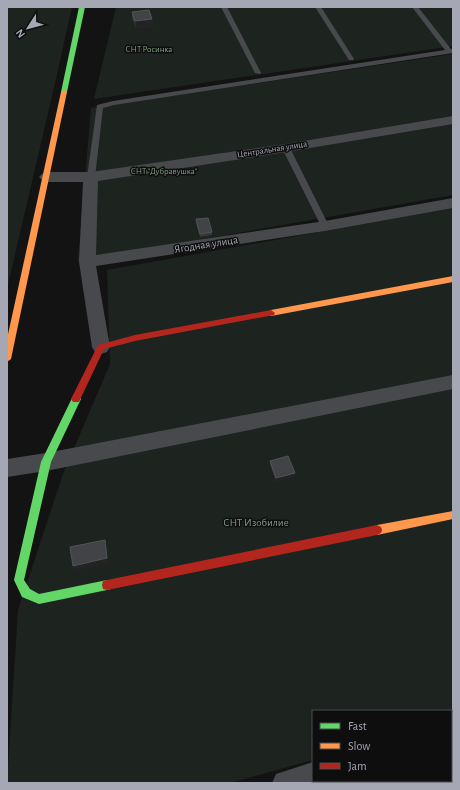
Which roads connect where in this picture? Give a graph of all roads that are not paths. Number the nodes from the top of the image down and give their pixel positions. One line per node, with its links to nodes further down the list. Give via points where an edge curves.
1 (82, 7): 10 (street)
2 (224, 7): 7 (lane)
3 (318, 7): 6 (lane)
4 (415, 7): 5 (lane)
5 (451, 51): 11 (lane, via 100,107)
6 (351, 59)
7 (258, 73)
8 (453, 120): 9 (street, Центральная улица)
9 (286, 148): 11 (street, Центральная улица); 13 (lane)
10 (46, 177): 11 (street); 17 (street)
11 (91, 177): 14 (street)
12 (453, 203): 13 (street, Ягодная улица)
13 (325, 226): 14 (street, Ягодная улица)
14 (88, 262): 16 (street)
15 (453, 279): 16 (street, via 143,336)
16 (101, 347): 19 (street)
17 (7, 359)
18 (453, 382): 19 (street)
19 (46, 462): 20 (street); 21 (street, via 20,580 26,593 39,599)
20 (7, 468)
21 (453, 515)
22 (312, 775): 23 (street)
23 (285, 783)

